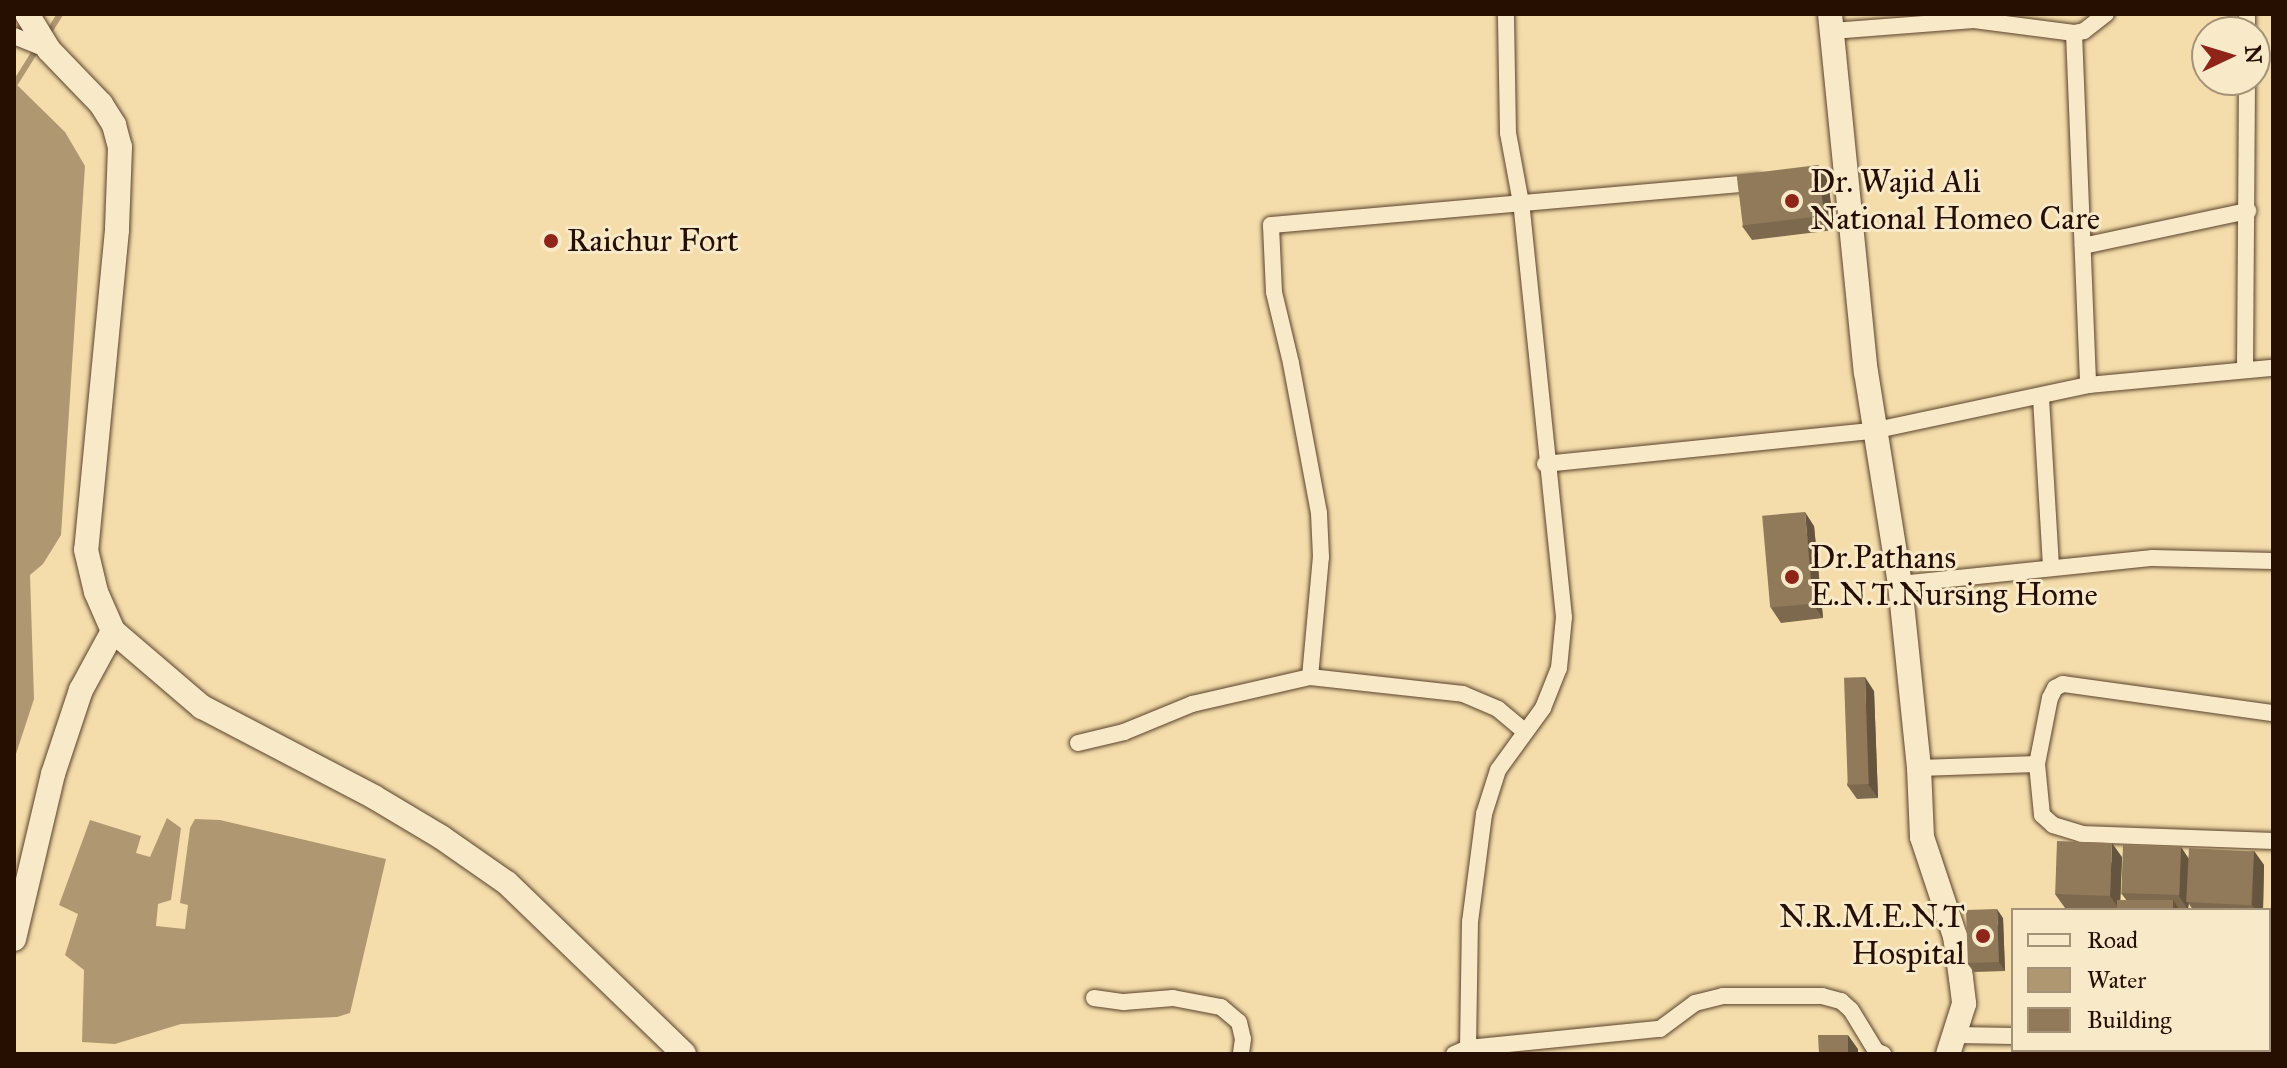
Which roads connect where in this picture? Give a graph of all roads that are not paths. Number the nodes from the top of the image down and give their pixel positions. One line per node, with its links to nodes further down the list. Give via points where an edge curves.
1 (27, 14): 7 (main road)
2 (1506, 14): 10 (street, via 1508,133)
3 (2106, 14): 5 (street)
4 (1831, 23): 5 (street, via 1974,20); 17 (main road, via 1838,175)
5 (2074, 33): 12 (street)
6 (14, 36): 7 (street)
7 (54, 55): 22 (main road, via 101,104 120,147 86,550)
8 (2247, 96): 11 (street)
9 (1768, 181): 10 (street)
10 (1521, 203): 18 (street); 23 (street, via 1271,225 1274,292 1319,513 1321,557)
11 (2248, 211): 12 (street); 14 (street)
12 (2083, 246): 15 (street)
13 (2273, 368): 14 (street)
14 (2245, 369): 15 (street)
15 (2088, 385): 16 (street)
16 (2041, 398): 17 (street); 20 (street)
17 (1877, 430): 18 (street); 21 (main road)
18 (1545, 464): 25 (street, via 1564,617 1559,668 1543,708)
19 (2273, 561): 20 (street, via 2153,558)
20 (2051, 568): 21 (street)
21 (1900, 584): 28 (main road)
22 (113, 631): 30 (main road, via 81,690 53,774); 35 (main road, via 202,707 374,797 507,883)
23 (1310, 677): 25 (street, via 1463,694 1498,709); 26 (street, via 1192,704 1124,732)
24 (2273, 713): 27 (street, via 2063,684 2050,698)
25 (1525, 732): 34 (street, via 1498,770 1484,814 1470,922)
26 (1078, 743)
27 (2037, 764): 28 (street); 29 (street, via 2042,815 2053,825 2082,834)
28 (1919, 768): 33 (main road, via 1922,837 1955,936 1961,978 1964,1004)
29 (2273, 841)
30 (14, 939)
31 (1094, 998): 36 (street, via 1173,998 1221,1007 1239,1022)
32 (2011, 1036): 33 (street)
33 (1952, 1045)
34 (1473, 1050): 37 (street, via 1660,1029 1695,1003 1723,996 1822,996 1851,1010 1867,1039)
35 (684, 1054)
36 (1241, 1054)
37 (1883, 1054)

